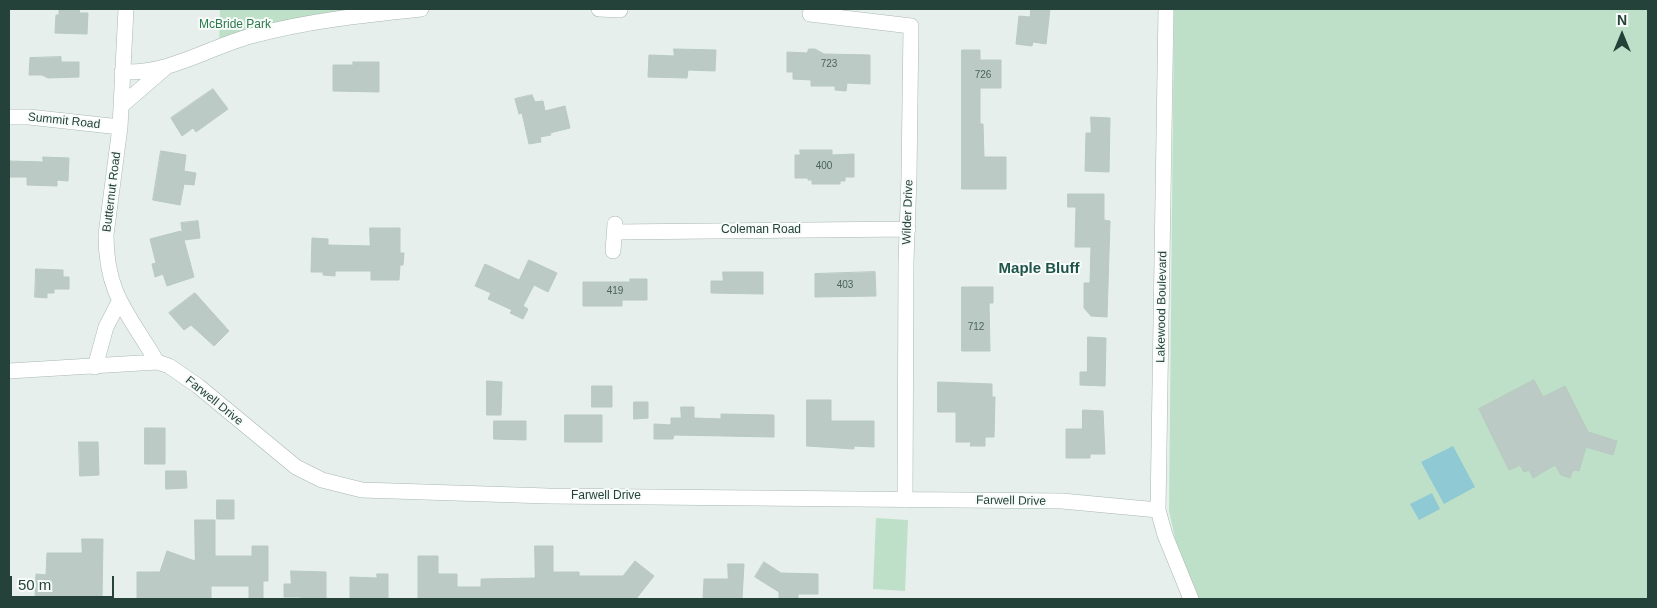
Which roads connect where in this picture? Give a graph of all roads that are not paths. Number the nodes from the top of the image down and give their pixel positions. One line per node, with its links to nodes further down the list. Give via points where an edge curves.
1 (126, 9): 9 (street, Butternut Road)
2 (421, 9): 6 (street)
3 (599, 9): 5 (street)
4 (1166, 9): 20 (street, Lakewood Boulevard)
5 (620, 10)
6 (355, 12): 8 (street, via 247,37)
7 (810, 14): 13 (street, Wilder Drive, via 910,26)
8 (166, 67): 9 (street); 10 (street)
9 (122, 72): 10 (street, Butternut Road)
10 (121, 106): 12 (street, Butternut Road)
11 (9, 118): 12 (street, Summit Road, via 29,117)
12 (120, 127): 15 (street, Butternut Road, via 106,235 108,270)
13 (908, 229): 14 (street, Coleman Road, via 615,228); 19 (street, Wilder Drive)
14 (613, 251)
15 (119, 302): 16 (street, Butternut Road); 17 (street, via 106,327)
16 (157, 362): 17 (street, Farwell Drive); 19 (street, Farwell Drive, via 169,366 198,386 296,467 322,480 362,490 476,495)
17 (95, 367): 18 (street, Farwell Drive)
18 (9, 371)
19 (905, 500): 20 (street, Farwell Drive, via 1062,501)
20 (1158, 510): 21 (street, Lakewood Boulevard, via 1164,536)
21 (1191, 599)

